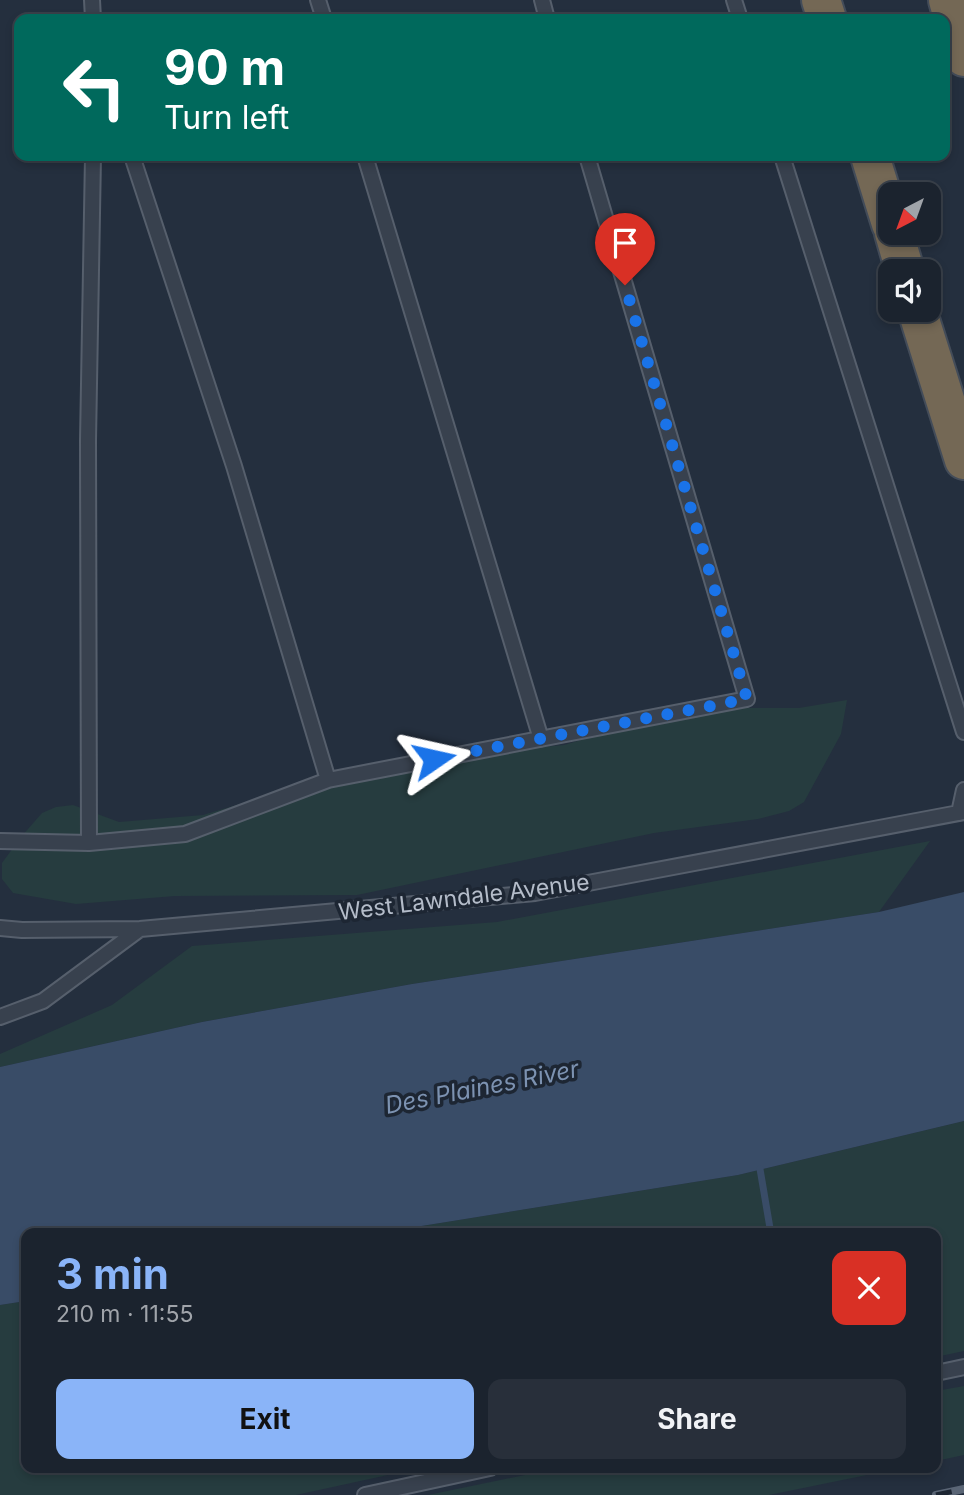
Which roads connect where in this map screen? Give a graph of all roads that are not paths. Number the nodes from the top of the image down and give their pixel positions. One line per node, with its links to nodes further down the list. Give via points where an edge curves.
1 (948, 0): 2 (highway)
2 (964, 57)
3 (93, 161): 18 (lane)
4 (134, 161): 14 (lane, via 234,466)
5 (367, 161): 13 (lane)
6 (588, 161): 13 (lane, via 747,699)
7 (784, 161): 12 (lane)
8 (872, 161): 9 (highway)
9 (878, 182)
10 (921, 322): 11 (highway)
11 (964, 460)
12 (964, 732)
13 (541, 739): 14 (lane)
14 (328, 780): 18 (lane, via 185,834)
15 (964, 790): 16 (lane)
16 (961, 813): 20 (lane, West Lawndale Avenue, via 535,893)
17 (0, 841): 18 (lane)
18 (89, 843)
19 (0, 928): 20 (lane, West Lawndale Avenue)
20 (140, 929): 21 (lane, via 43,1001)
21 (0, 1017)
22 (964, 1367): 23 (lane)
23 (941, 1372)
24 (467, 1473): 25 (lane)
25 (365, 1495)

